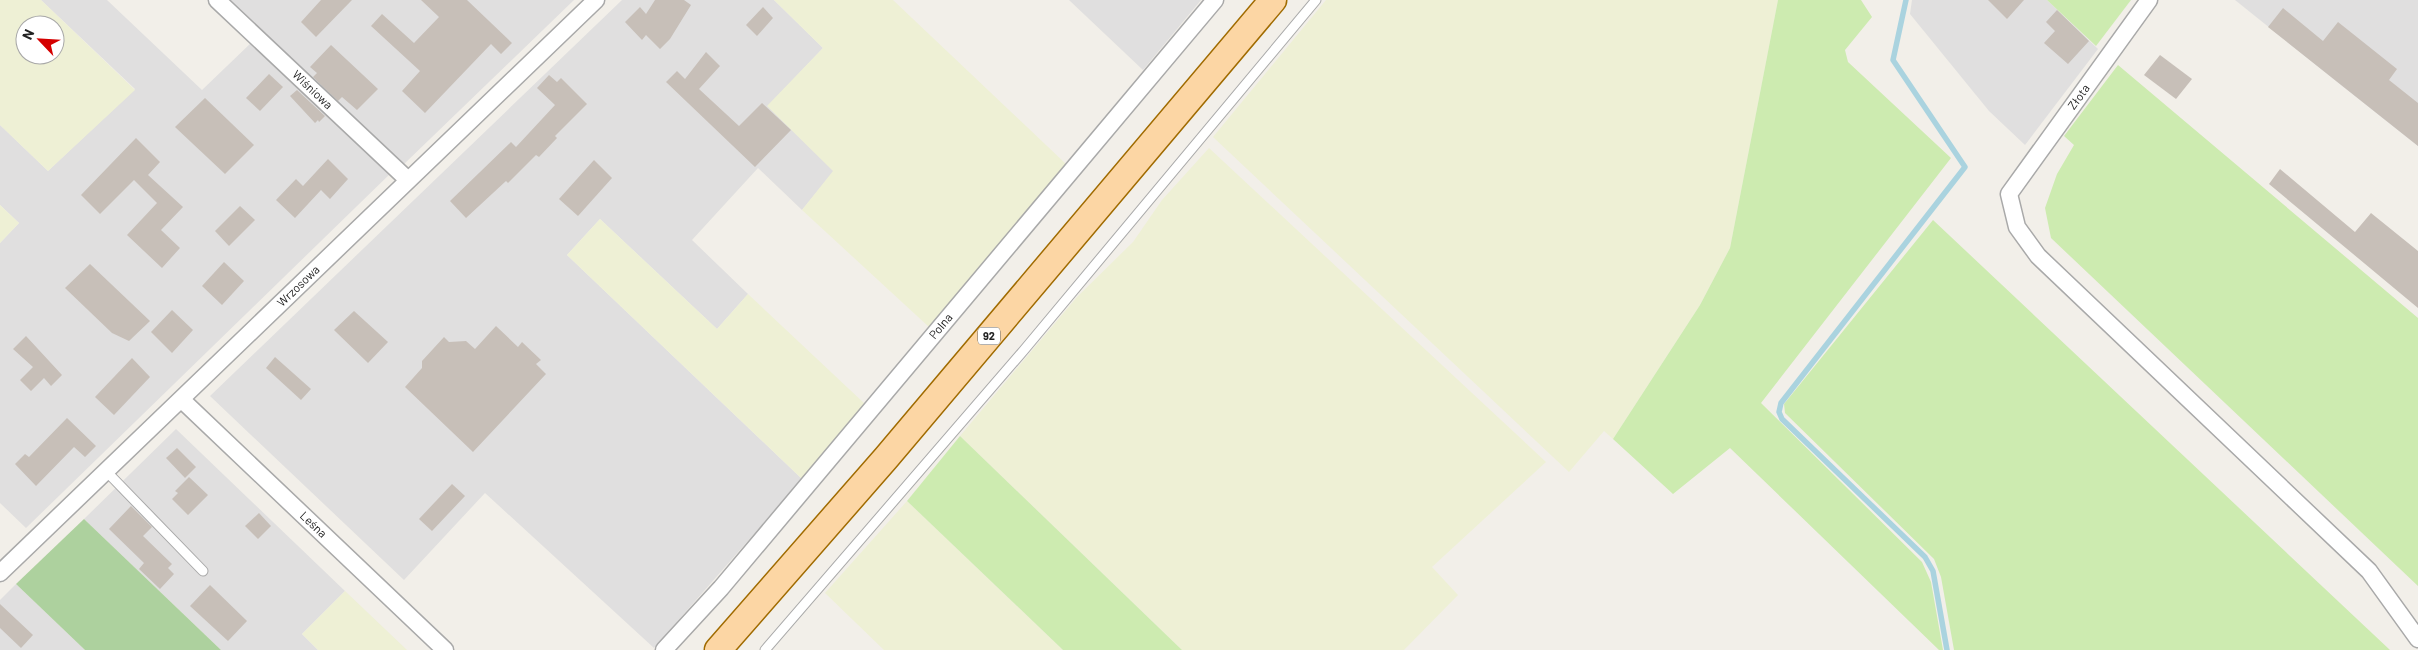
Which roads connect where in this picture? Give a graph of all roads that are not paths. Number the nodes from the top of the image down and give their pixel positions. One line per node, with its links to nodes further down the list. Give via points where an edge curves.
1 (217, 0): 7 (street, Wiśniowa)
2 (596, 0): 7 (street, Wrzosowa)
3 (1215, 0): 14 (street, Polna, via 720,588)
4 (1273, 0): 15 (main road, 92, via 886,458)
5 (1316, 0): 16 (lane, via 1024,350)
6 (2149, 0): 12 (street, Złota, via 2009,194 2017,226 2038,256 2369,571)
7 (408, 180): 8 (street, Wrzosowa)
8 (182, 400): 9 (street, Wrzosowa); 13 (street, Leśna)
9 (106, 471): 10 (lane); 11 (street, Wrzosowa)
10 (203, 571)
11 (0, 573)
12 (2418, 639)
13 (445, 650)
14 (664, 650)
15 (718, 650)
16 (765, 650)

